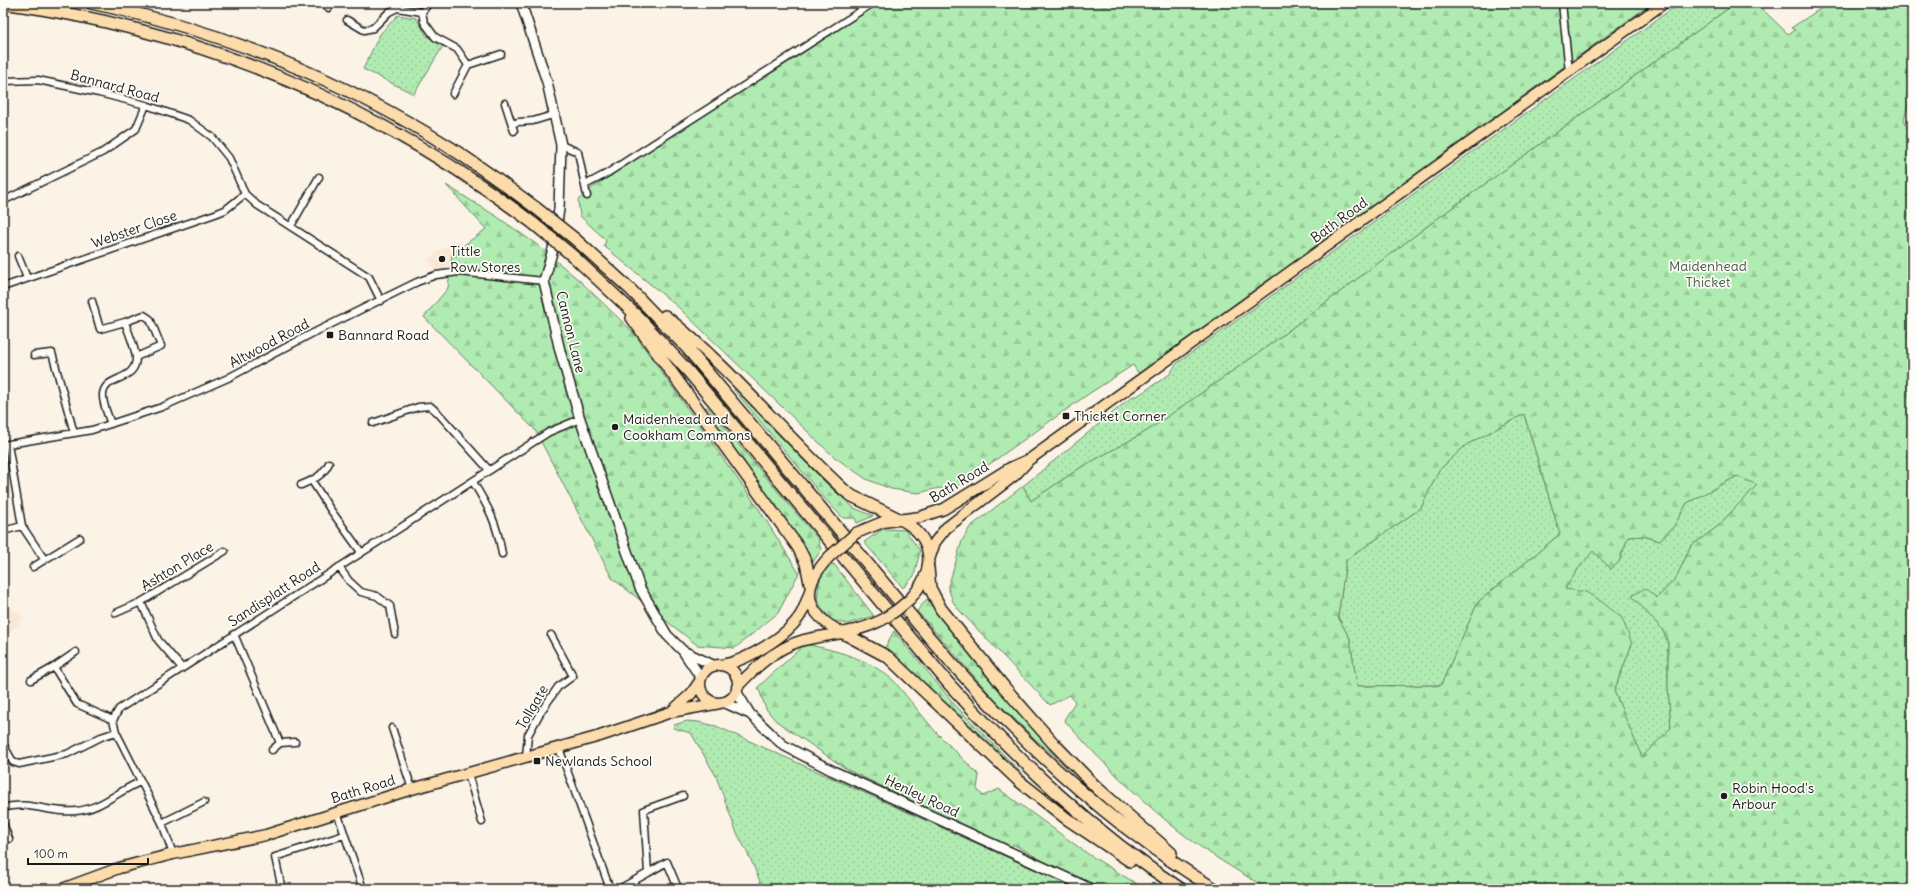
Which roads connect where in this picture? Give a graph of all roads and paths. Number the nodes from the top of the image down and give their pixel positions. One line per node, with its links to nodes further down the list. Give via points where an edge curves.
1 (3, 3): 35 (highway, bridge, via 64,12 198,46 336,101 411,140 491,192 573,256)
2 (91, 3): 34 (highway, bridge, via 151,17 210,35 336,85 400,118 451,148 536,208 575,238)
3 (322, 3): 10 (street)
4 (429, 3): 11 (street)
5 (521, 3): 20 (street, Cannon Lane)
6 (873, 3): 25 (street)
7 (1562, 3): 15 (street)
8 (1664, 3): 15 (main road, Bath Road)
9 (396, 5): 11 (street); 12 (street, via 373,28 364,30)
10 (329, 8)
11 (422, 12): 14 (street, via 424,22 435,37 457,48)
12 (347, 20)
13 (501, 54): 14 (street)
14 (468, 65): 17 (street)
15 (1568, 72): 48 (main road, Bath Road)
16 (3, 81): 19 (street, Bannard Road, via 38,80)
17 (453, 94)
18 (505, 103): 21 (street)
19 (146, 105): 26 (street, Bannard Road, via 189,120 212,137 229,158); 28 (street, via 136,129 103,152)
20 (556, 114): 21 (street, via 533,122); 23 (street, Cannon Lane)
21 (512, 124): 22 (street)
22 (514, 130)
23 (561, 145): 25 (street, via 578,152); 32 (street, Cannon Lane, via 559,208)
24 (319, 177): 29 (street)
25 (585, 185): 27 (street)
26 (245, 194): 29 (street); 31 (street, Webster Close, via 216,214)
27 (587, 196)
28 (3, 201)
29 (291, 226): 36 (street, via 369,277)
30 (18, 256): 31 (street)
31 (27, 278): 33 (street, Webster Close)
32 (544, 281): 36 (street, Altwood Road, via 459,272 436,275); 43 (street, Cannon Lane, via 560,351)
33 (3, 287)
34 (630, 289): 54 (highway, via 702,347 844,490); 108 (highway, via 713,378 894,596 988,704 1090,800 1156,850)
35 (617, 296): 65 (highway, via 802,553); 107 (highway, via 693,377 985,724 1066,802 1120,846)
36 (381, 300): 45 (street, Altwood Road, via 209,387)
37 (92, 301): 38 (street, via 100,329)
38 (125, 322): 42 (street); 42 (street, via 144,315 150,319 161,346)
39 (50, 345): 40 (street)
40 (52, 353): 41 (street); 46 (street)
41 (34, 355)
42 (136, 357): 45 (street, via 134,368 127,375 104,389 103,396)
43 (580, 419): 50 (street, Sandisplatt Road, via 549,432); 72 (street, Cannon Lane, via 640,588 667,635)
44 (373, 423): 50 (street, via 418,407 430,406)
45 (111, 424): 46 (street, Altwood Road)
46 (74, 433): 47 (street, Altwood Road)
47 (5, 444): 55 (street)
48 (1030, 459): 54 (main road, Bath Road, via 1010,468 944,510 926,516); 62 (main road, Bath Road, via 1015,475 946,528 936,542)
49 (329, 463): 51 (street, via 325,472)
50 (489, 470): 52 (street, Sandisplatt Road)
51 (312, 481): 53 (street); 59 (street)
52 (473, 482): 59 (street, Sandisplatt Road); 60 (street, via 490,509 498,530)
53 (301, 485)
54 (899, 519): 62 (main road, via 920,534 927,547); 65 (main road, bridge, via 876,524 856,533 830,556)
55 (22, 526): 56 (street); 61 (street)
56 (3, 532)
57 (80, 538): 61 (street)
58 (225, 551): 66 (street, Ashton Place)
59 (361, 552): 64 (street, Sandisplatt Road)
60 (502, 554)
61 (44, 559): 63 (street)
62 (928, 564): 68 (main road, bridge, via 920,586 897,610 862,630); 108 (highway, via 930,588 939,605 1034,722 1096,787)
63 (33, 567)
64 (339, 567): 69 (street, Sandisplatt Road); 70 (street, via 348,581 361,592 377,596 390,606)
65 (810, 587): 68 (main road, via 812,603 818,615); 74 (main road, via 801,614 789,628 744,660)
66 (141, 602): 67 (street, Ashton Place); 76 (street, Ashton Place, via 158,640)
67 (116, 613)
68 (843, 633): 79 (main road, via 806,640 788,647 756,667); 107 (highway, via 888,657 979,745 1067,820 1123,858)
69 (234, 634): 76 (street, Sandisplatt Road); 87 (street)
70 (395, 634)
71 (551, 635): 91 (street, Tollgate, via 573,676 558,687 540,713 528,735)
72 (683, 651): 74 (street, Cannon Lane); 77 (street, Cannon Lane)
73 (76, 652): 75 (street)
74 (718, 666): 77 (main road, via 706,670); 79 (main road, via 729,669 735,675)
75 (54, 668): 78 (street); 83 (street, via 78,704)
76 (182, 668): 83 (street, Sandisplatt Road, via 119,709)
77 (700, 679): 80 (main road, via 702,692 706,698 712,702); 81 (main road, Bath Road, via 690,694)
78 (31, 680)
79 (737, 689): 80 (main road, via 730,699); 82 (street, Henley Road)
80 (721, 702): 81 (main road, Bath Road); 82 (street, Henley Road)
81 (671, 712): 89 (main road, Bath Road)
82 (750, 714): 115 (street, Henley Road, via 783,745 818,763)
83 (113, 720): 85 (street)
84 (392, 728): 94 (street)
85 (116, 732): 88 (street, via 67,754 19,764 13,762); 93 (street)
86 (295, 742): 87 (street)
87 (280, 743): 90 (street)
88 (3, 744)
89 (559, 748): 91 (main road, Bath Road); 113 (street)
90 (272, 750)
91 (526, 757): 92 (main road, Bath Road)
92 (468, 774): 94 (main road, Bath Road); 99 (street)
93 (140, 782): 97 (street, via 89,810 74,812 25,806); 101 (street)
94 (412, 789): 98 (main road, Bath Road)
95 (683, 796): 105 (street, via 644,810)
96 (204, 802): 101 (street)
97 (3, 808)
98 (337, 812): 102 (street); 104 (main road, Bath Road, via 266,835)
99 (482, 822)
100 (3, 823): 103 (street)
101 (162, 823): 104 (street)
102 (344, 835): 111 (street, via 275,857); 112 (street)
103 (9, 840)
104 (173, 854): 106 (main road, Bath Road, via 119,868)
105 (648, 873): 109 (street, via 667,862); 114 (street)
106 (86, 885): 110 (main road, Bath Road)
107 (1176, 886)
108 (1211, 887)
109 (678, 888)
110 (62, 889)
111 (282, 889)
112 (363, 889)
113 (610, 889)
114 (618, 889)
115 (1091, 889)

